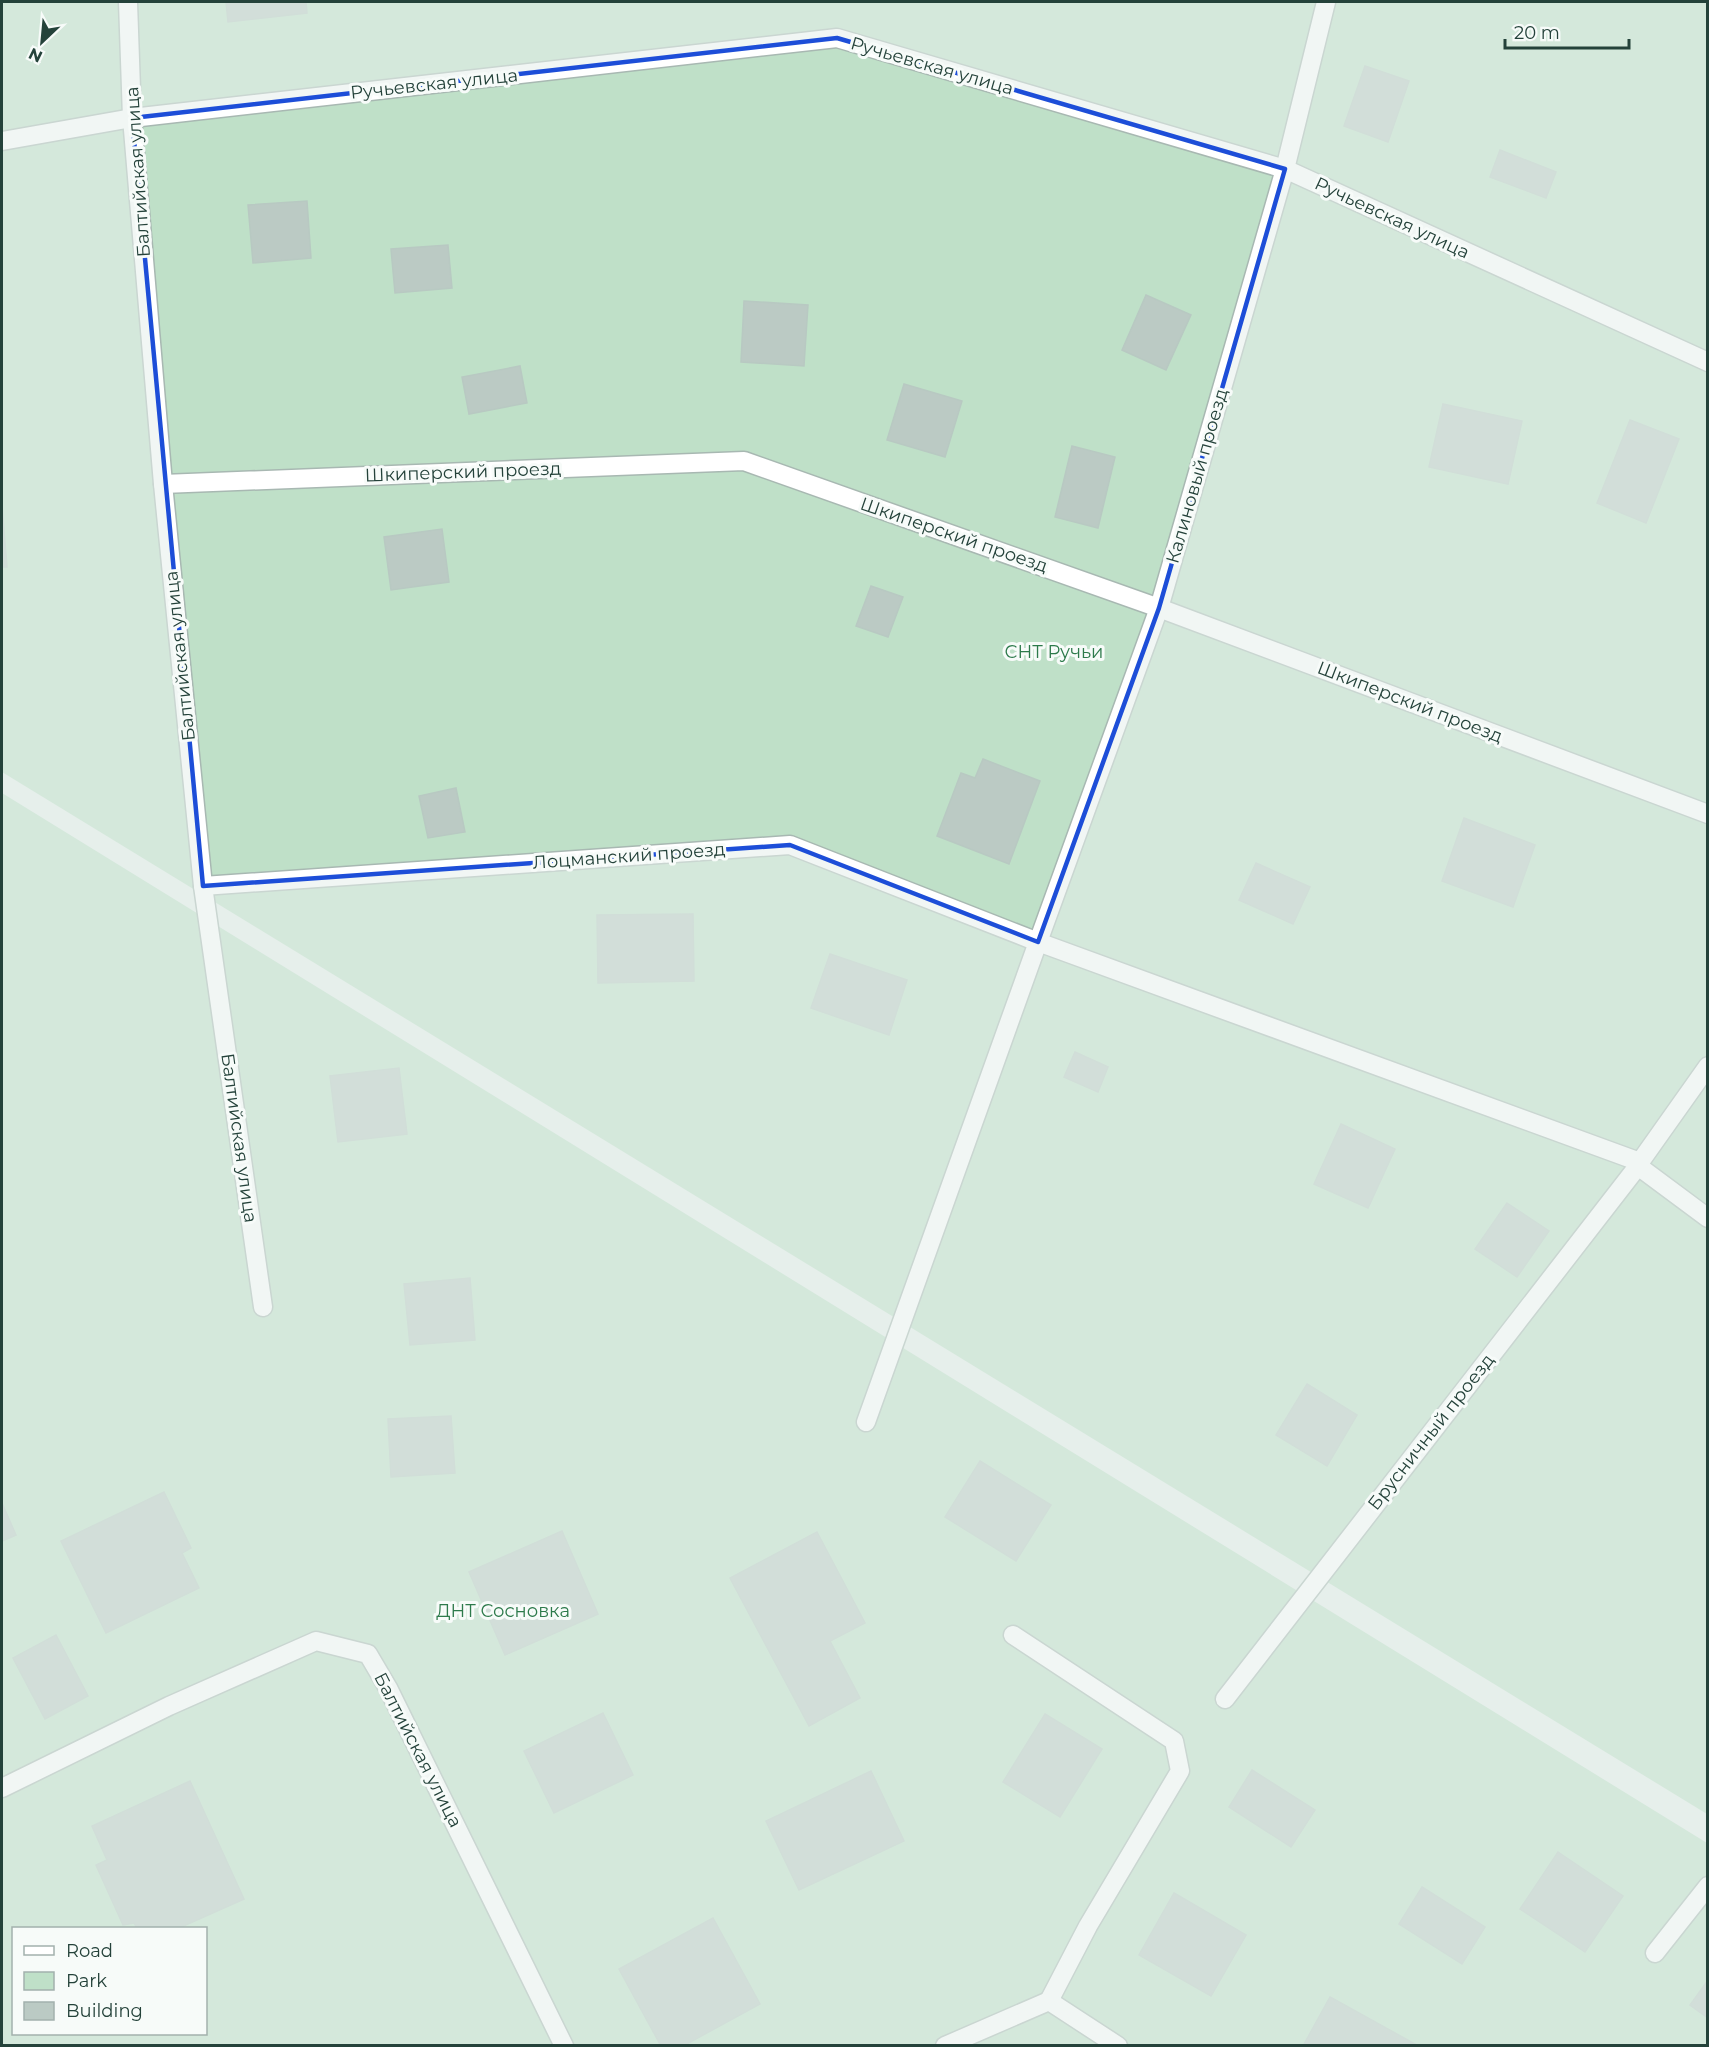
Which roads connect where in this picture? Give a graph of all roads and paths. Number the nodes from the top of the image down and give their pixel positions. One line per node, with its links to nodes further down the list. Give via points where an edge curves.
1 (128, 2): 3 (street, Балтийская улица)
2 (1326, 2): 5 (street, Калиновый проезд)
3 (132, 118): 4 (street, Ручьевская улица); 5 (street, Ручьевская улица, via 837,38); 7 (street, Балтийская улица)
4 (2, 141)
5 (1285, 169): 6 (street, Ручьевская улица); 8 (street, Калиновый проезд)
6 (1707, 362)
7 (163, 484): 8 (street, Шкиперский проезд, via 744,461); 10 (street, Балтийская улица)
8 (1159, 608): 9 (street, Шкиперский проезд); 11 (street, Калиновый проезд)
9 (1707, 814)
10 (203, 886): 11 (street, Лоцманский проезд, via 790,845); 15 (street, Балтийская улица)
11 (1038, 942): 13 (street, Лоцманский проезд); 16 (street, Калиновый проезд)
12 (1707, 1065): 13 (street, Брусничный проезд)
13 (1639, 1164): 14 (street, Лоцманский проезд); 18 (street, Брусничный проезд)
14 (1707, 1218)
15 (263, 1307)
16 (866, 1422)
17 (1013, 1635): 22 (street, via 1174,1742 1179,1771)
18 (1225, 1699)
19 (2, 1788): 23 (street, Балтийская улица, via 169,1706 316,1641 368,1654)
20 (1707, 1886): 21 (street)
21 (1655, 1953)
22 (1049, 2001): 24 (street); 25 (street)
23 (564, 2046)
24 (945, 2046)
25 (1118, 2046)

